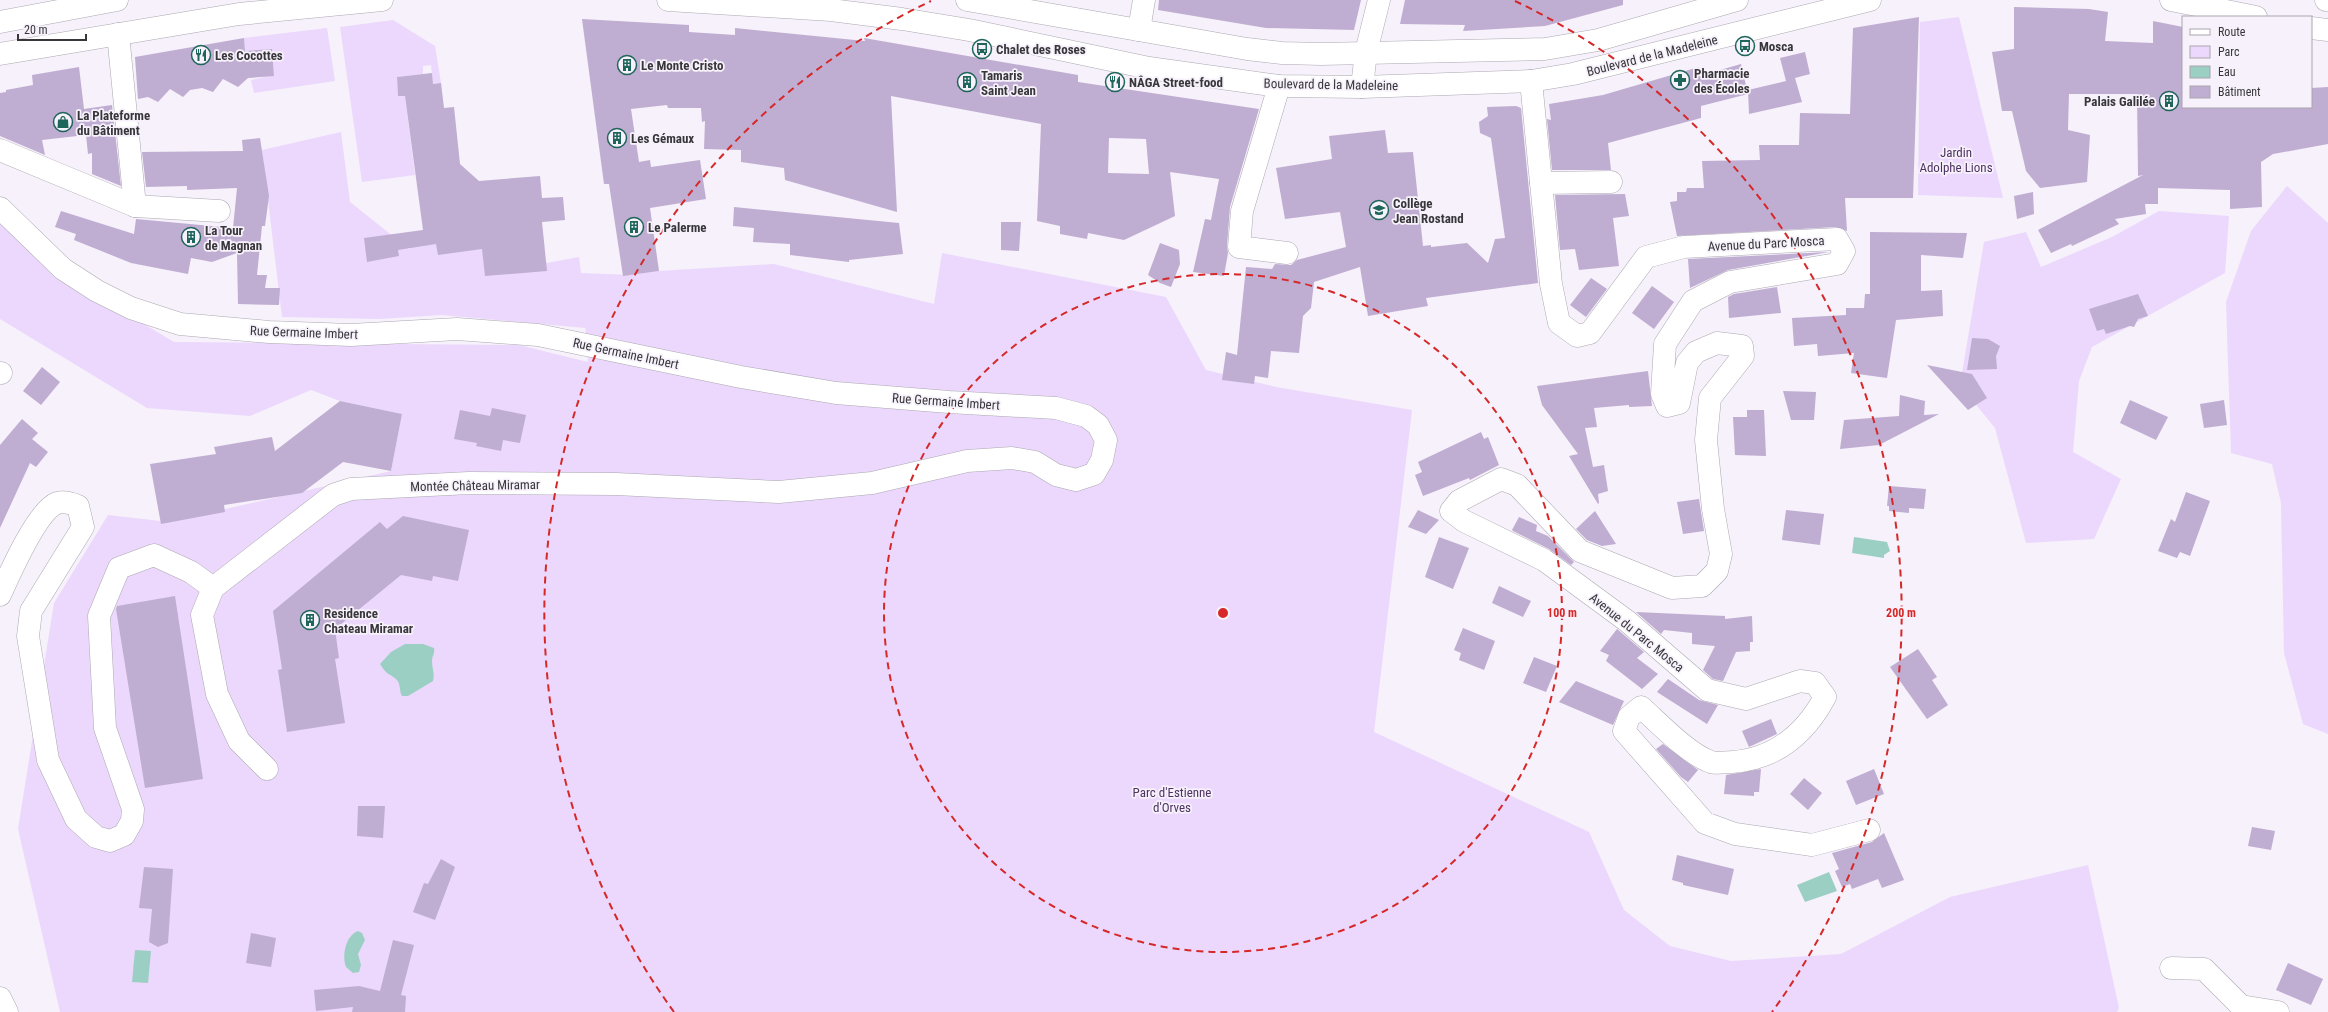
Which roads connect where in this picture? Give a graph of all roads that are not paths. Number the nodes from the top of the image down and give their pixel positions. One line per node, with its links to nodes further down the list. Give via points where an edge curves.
1 (117, 0): 11 (street)
2 (382, 0): 15 (street, via 239,14)
3 (668, 0): 19 (street, Boulevard de la Madeleine, via 831,10 902,19 969,30 1149,68)
4 (967, 0): 13 (street)
5 (1144, 0): 13 (street)
6 (1379, 0): 16 (street)
7 (1737, 0): 16 (street, via 1598,40 1572,45 1520,50)
8 (1870, 0): 18 (street, Boulevard de la Madeleine, via 1599,68)
9 (2171, 0): 10 (street)
10 (2251, 16)
11 (0, 22)
12 (2312, 28): 14 (street)
13 (1139, 30): 16 (street, via 1282,53)
14 (2328, 30)
15 (118, 34): 17 (street); 24 (street)
16 (1366, 52): 20 (street)
17 (0, 54)
18 (1531, 81): 20 (street, Boulevard de la Madeleine); 23 (street, Avenue du Parc Mosca)
19 (1279, 86): 20 (street, Boulevard de la Madeleine); 27 (street, via 1242,211 1239,248)
20 (1362, 87)
21 (0, 150): 24 (street)
22 (1611, 182): 23 (street)
23 (1541, 183): 32 (street, Avenue du Parc Mosca, via 1551,284 1559,323 1577,336 1590,333 1646,258 1684,247 1838,239 1844,250 1837,264 1730,282 1693,301 1665,344 1662,394 1667,406 1679,403 1686,363 1696,352 1717,343 1742,346 1743,356 1710,398 1706,440 1721,554 1717,571 1702,586 1672,588 1580,551 1518,485 1501,479 1459,501 1451,511 1464,521 1544,560 1627,621 1707,690 1746,699 1800,682 1815,683 1825,697 1815,716 1791,742 1747,761 1712,763 1681,743 1642,707 1628,717 1624,731 1705,823 1734,834 1812,845)
24 (135, 206): 26 (street)
25 (0, 208): 28 (street, Rue Germaine Imbert, via 63,269 97,291 131,308 180,324 269,332 352,335 456,329 538,335 741,377 836,393 1056,408 1086,416 1098,425 1106,440 1102,460 1094,474 1076,480 1056,475 1035,462 1012,458)
26 (219, 211)
27 (1287, 253)
28 (967, 461): 29 (street, Montée Château Miramar, via 872,483 779,492 616,484 469,483 351,489 333,495)
29 (213, 588): 30 (street, via 191,572 154,555 119,568 99,616 105,728 133,809 132,821 124,835 110,841 96,837 76,819 48,760 28,636 31,611 83,527 78,506 68,502 57,504 47,511 18,555); 31 (street, via 202,615 218,694 239,741)
30 (0, 595)
31 (267, 768)
32 (1869, 830)
33 (2171, 968): 36 (street, via 2204,969 2242,1006)
34 (0, 998): 35 (street)
35 (7, 1012)
36 (2278, 1012)

